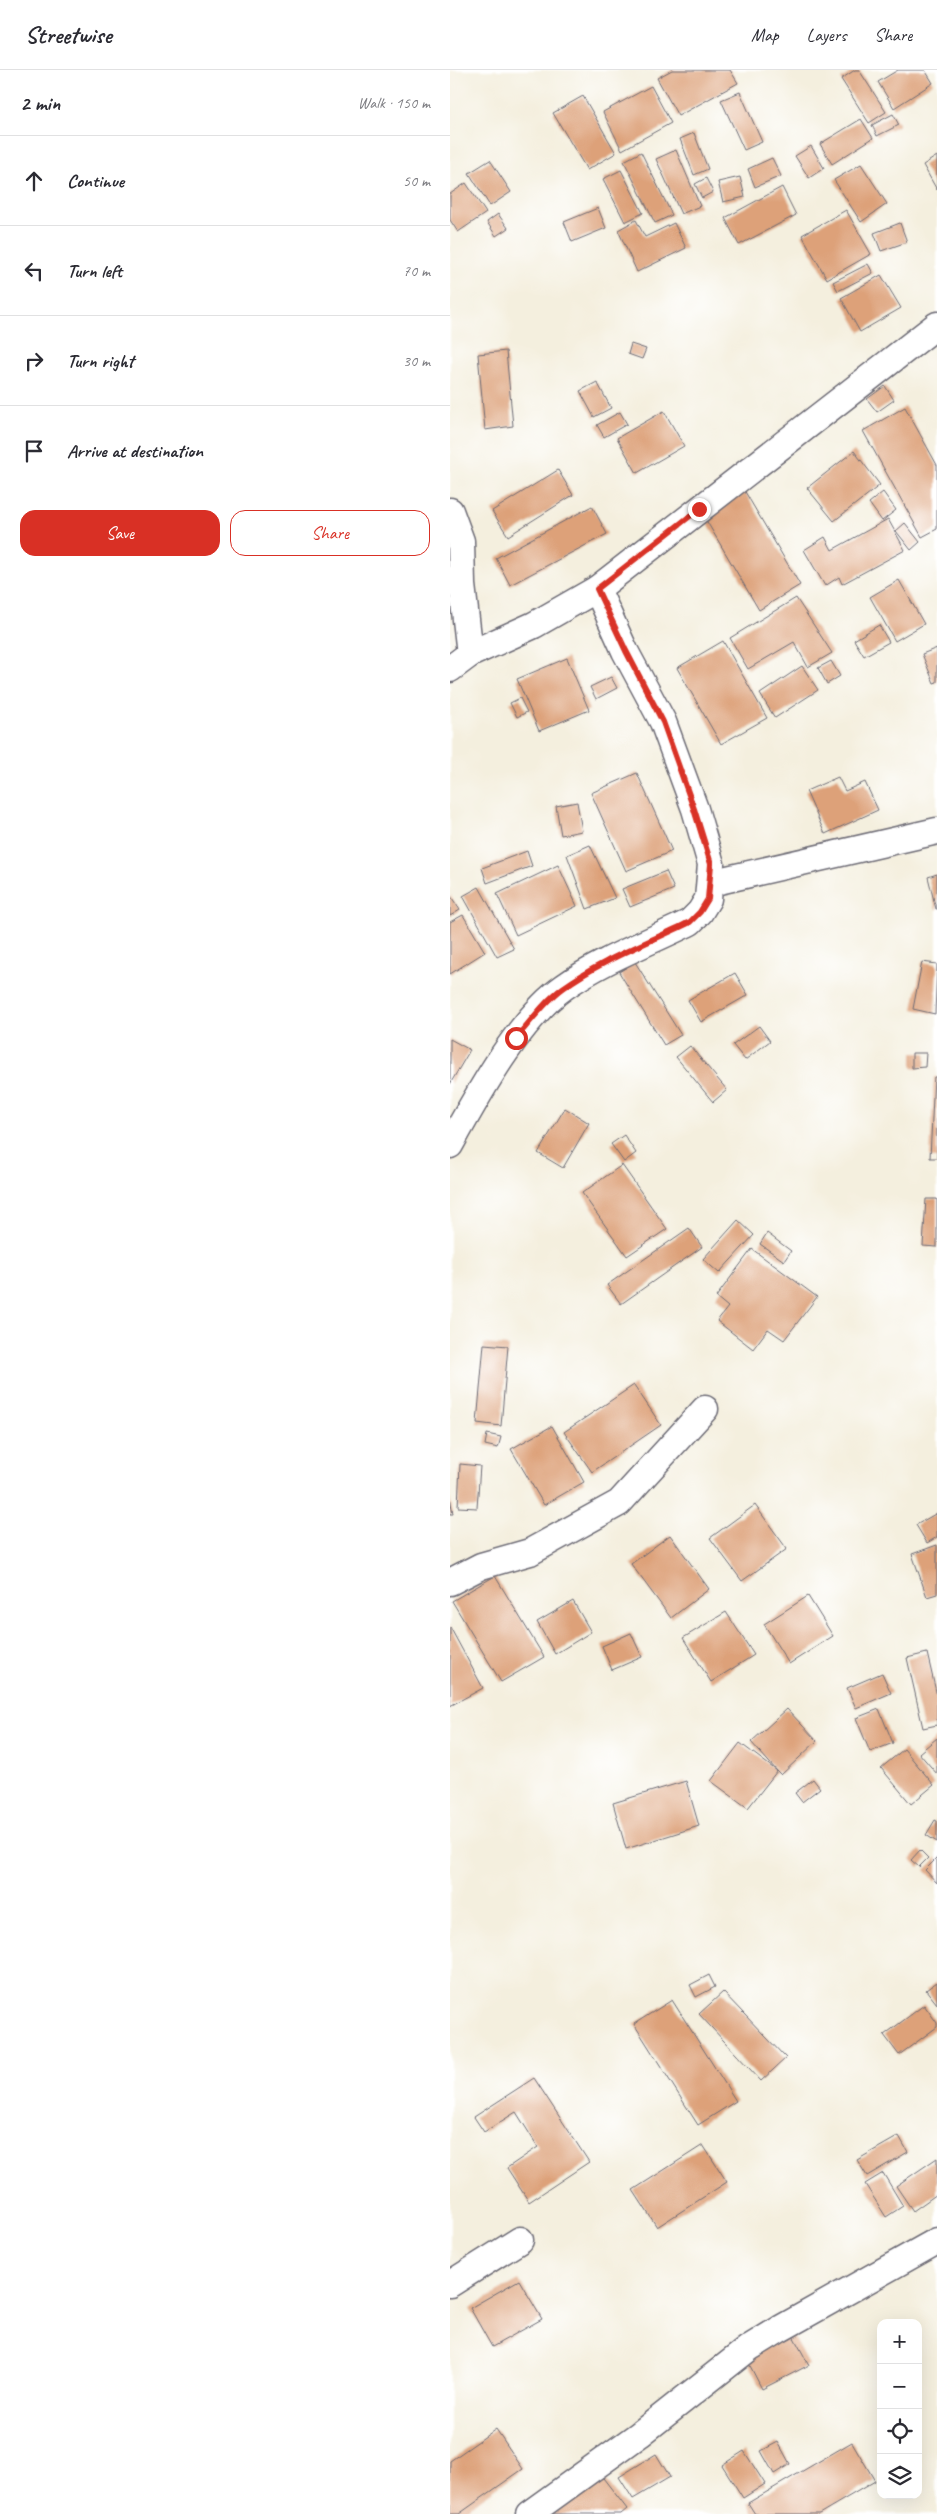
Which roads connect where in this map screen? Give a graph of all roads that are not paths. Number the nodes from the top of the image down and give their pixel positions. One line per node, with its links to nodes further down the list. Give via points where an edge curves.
1 (937, 325): 3 (street)
2 (450, 511): 4 (street, via 461,541)
3 (597, 589): 4 (street); 6 (street, via 663,722 711,864)
4 (460, 662)
5 (937, 831): 6 (street)
6 (710, 883): 7 (street, via 708,899 690,922 596,967 562,988 538,1011 516,1038)
7 (450, 1145)
8 (705, 1409): 9 (street, via 619,1503 530,1552 481,1566)
9 (450, 1582)
10 (520, 2240): 12 (street)
11 (937, 2241): 13 (street, via 749,2348 640,2434)
12 (450, 2284)
13 (529, 2514)

